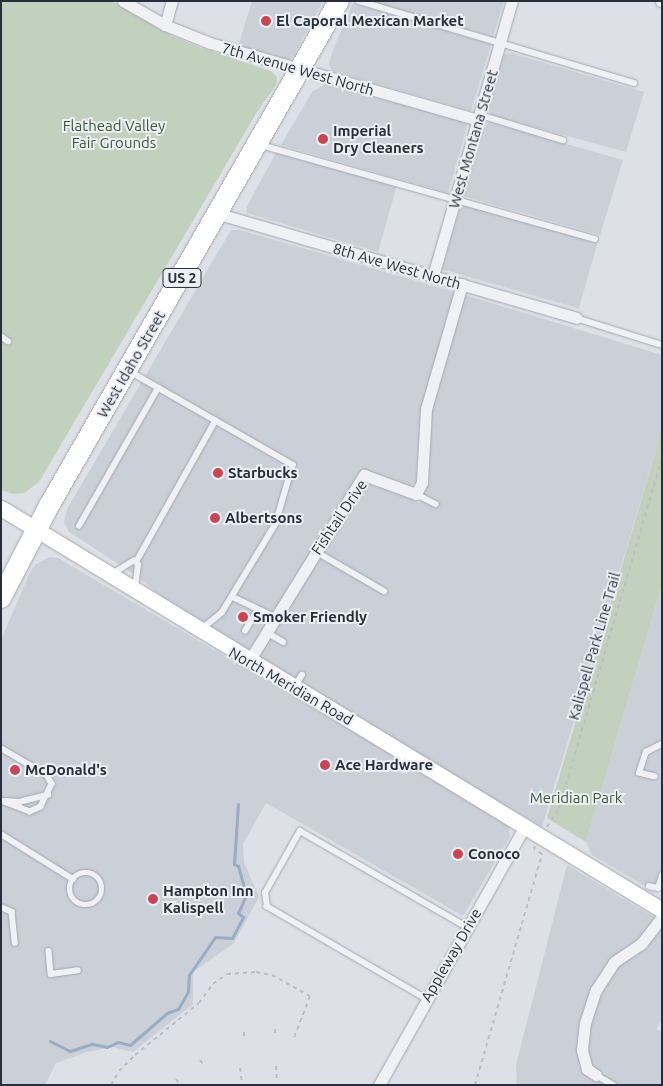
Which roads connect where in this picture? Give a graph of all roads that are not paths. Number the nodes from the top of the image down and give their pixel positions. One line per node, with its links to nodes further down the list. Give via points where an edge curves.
1 (124, 1): 6 (street, 7th Avenue West North)
2 (172, 1): 6 (street)
3 (339, 1): 8 (highway, West Idaho Street / US 2)
4 (359, 1): 7 (lane)
5 (512, 1): 7 (street, West Montana Street)
6 (166, 25): 8 (street, 7th Avenue West North, via 210,44)
7 (500, 43): 9 (lane); 10 (street, West Montana Street)
8 (302, 70): 10 (street, 7th Avenue West North); 12 (highway, West Idaho Street / US 2)
9 (634, 83)
10 (479, 117): 11 (lane); 13 (street, West Montana Street)
11 (563, 140)
12 (259, 145): 13 (lane); 14 (highway, West Idaho Street / US 2)
13 (456, 198): 15 (lane); 16 (street, West Montana Street)
14 (219, 214): 16 (street, 8th Ave West North); 22 (highway, West Idaho Street / US 2)
15 (595, 239)
16 (433, 276): 17 (street, 8th Ave West North)
17 (462, 284): 18 (street, 8th Ave West North); 25 (street, via 426,409 422,482)
18 (576, 318): 21 (lane)
19 (1, 336): 20 (lane)
20 (8, 341)
21 (662, 344)
22 (128, 370): 23 (lane); 29 (highway, West Idaho Street / US 2)
23 (158, 388): 24 (lane); 28 (lane)
24 (215, 421): 31 (lane); 35 (lane, via 293,465 276,524)
25 (416, 494): 26 (lane); 30 (street, Fishtail Drive, via 364,475)
26 (436, 504)
27 (1, 508): 29 (street, North Meridian Road)
28 (79, 526)
29 (36, 528): 32 (street, North Meridian Road); 36 (highway, West Idaho Street / US 2)
30 (315, 551): 34 (lane); 38 (street, Fishtail Drive)
31 (136, 563): 32 (lane); 33 (lane)
32 (110, 575): 33 (street, North Meridian Road)
33 (135, 590): 40 (street, North Meridian Road)
34 (384, 591)
35 (233, 597): 37 (lane); 40 (lane, via 222,613)
36 (1, 598)
37 (257, 611): 38 (lane); 39 (lane)
38 (275, 617): 41 (street, Fishtail Drive)
39 (245, 631)
40 (200, 632): 43 (street, North Meridian Road)
41 (266, 632): 42 (lane); 43 (street, Fishtail Drive)
42 (283, 642)
43 (249, 661): 49 (street, North Meridian Road, via 298,681)
44 (662, 744): 46 (lane, via 646,752 640,773)
45 (1, 748): 47 (lane, via 50,778 52,784)
46 (655, 778)
47 (48, 796): 48 (lane, via 19,802); 48 (lane, via 41,807 30,812)
48 (1, 801)
49 (525, 826): 55 (street, North Meridian Road); 57 (street, Appleway Drive)
50 (1, 834): 52 (lane)
51 (662, 876): 53 (lane, via 658,888)
52 (73, 879): 52 (lane, via 70,893 76,902 91,905 100,898 103,888 93,874 82,873)
53 (649, 886)
54 (1, 908): 58 (lane, via 12,912)
55 (662, 910)
56 (662, 917): 62 (street, via 642,944 614,962 596,990 585,1023 582,1050 587,1069)
57 (467, 927): 61 (street, Appleway Drive); 61 (lane, via 300,831 265,893 267,907)
58 (15, 943)
59 (49, 951): 60 (lane, via 51,974)
60 (78, 970)
61 (426, 999): 63 (street, Appleway Drive)
62 (596, 1076): 64 (lane)
63 (379, 1085)
64 (613, 1085)

